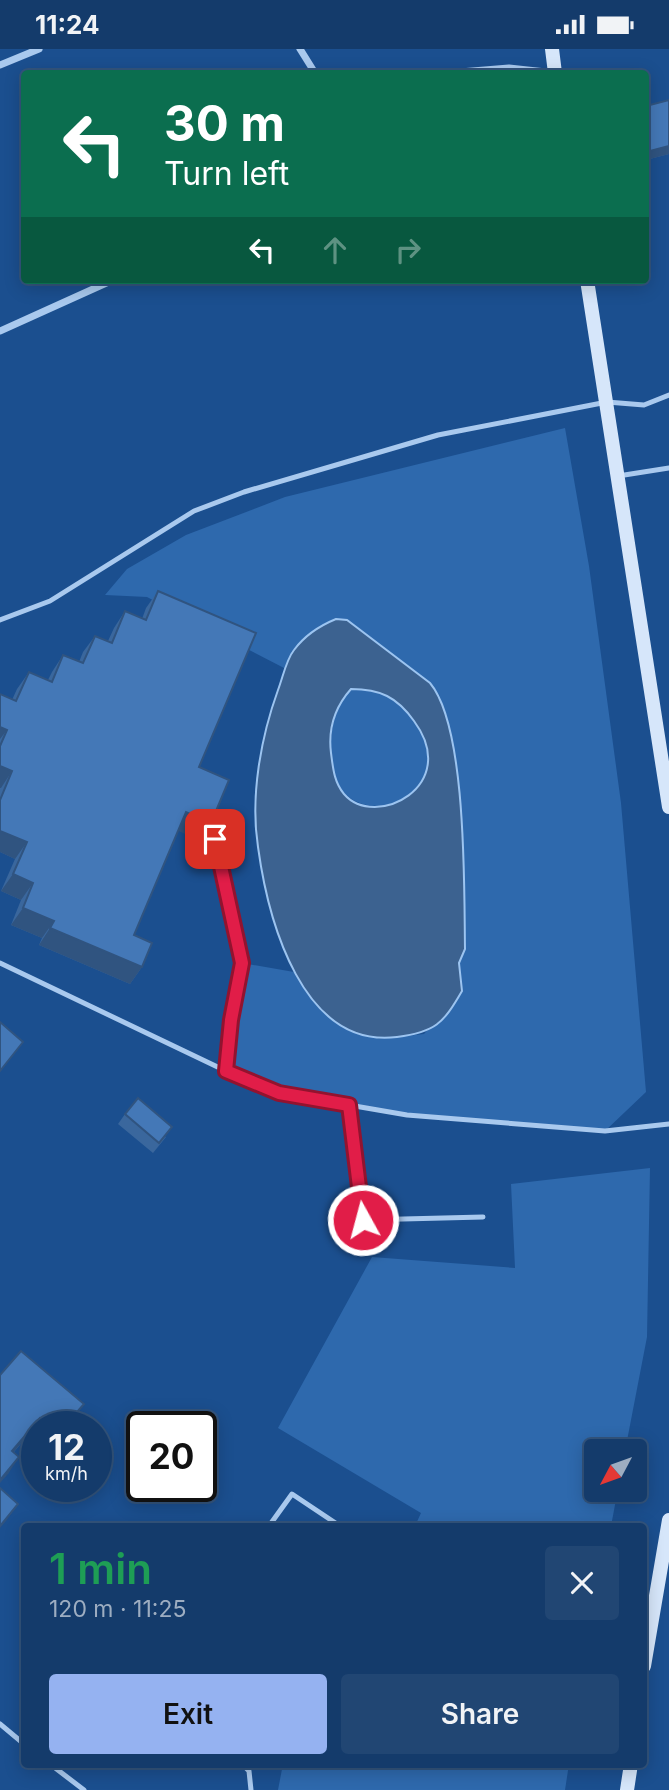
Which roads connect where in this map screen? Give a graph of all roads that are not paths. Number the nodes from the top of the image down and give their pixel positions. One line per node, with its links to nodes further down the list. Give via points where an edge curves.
1 (38, 49): 4 (street)
2 (300, 49): 5 (street)
3 (552, 49): 8 (street)
4 (0, 65)
5 (314, 70)
6 (485, 70): 7 (street)
7 (527, 70)
8 (555, 70)
9 (104, 284): 11 (street)
10 (588, 284): 13 (street)
11 (0, 331)
12 (669, 395): 13 (lane, via 644,405)
13 (607, 402): 15 (street); 16 (lane, via 438,435 244,492 194,511 50,601)
14 (669, 468): 15 (lane)
15 (618, 476): 17 (street)
16 (0, 620)
17 (669, 807)
18 (215, 839): 20 (lane, via 242,963)
19 (0, 963): 20 (lane)
20 (226, 1071): 21 (lane, via 279,1093)
21 (349, 1105): 22 (lane, via 407,1115 605,1131); 23 (lane, via 363,1220)
22 (669, 1124)
23 (483, 1217)
24 (669, 1520): 27 (street)
25 (271, 1523): 26 (lane, via 292,1494)
26 (336, 1523)
27 (647, 1648)
28 (0, 1724): 29 (lane)
29 (21, 1742)
30 (55, 1768): 33 (lane)
31 (246, 1768): 36 (lane)
32 (630, 1768): 37 (street)
33 (74, 1783): 34 (lane); 35 (lane)
34 (69, 1790)
35 (84, 1790)
36 (251, 1790)
37 (627, 1790)

